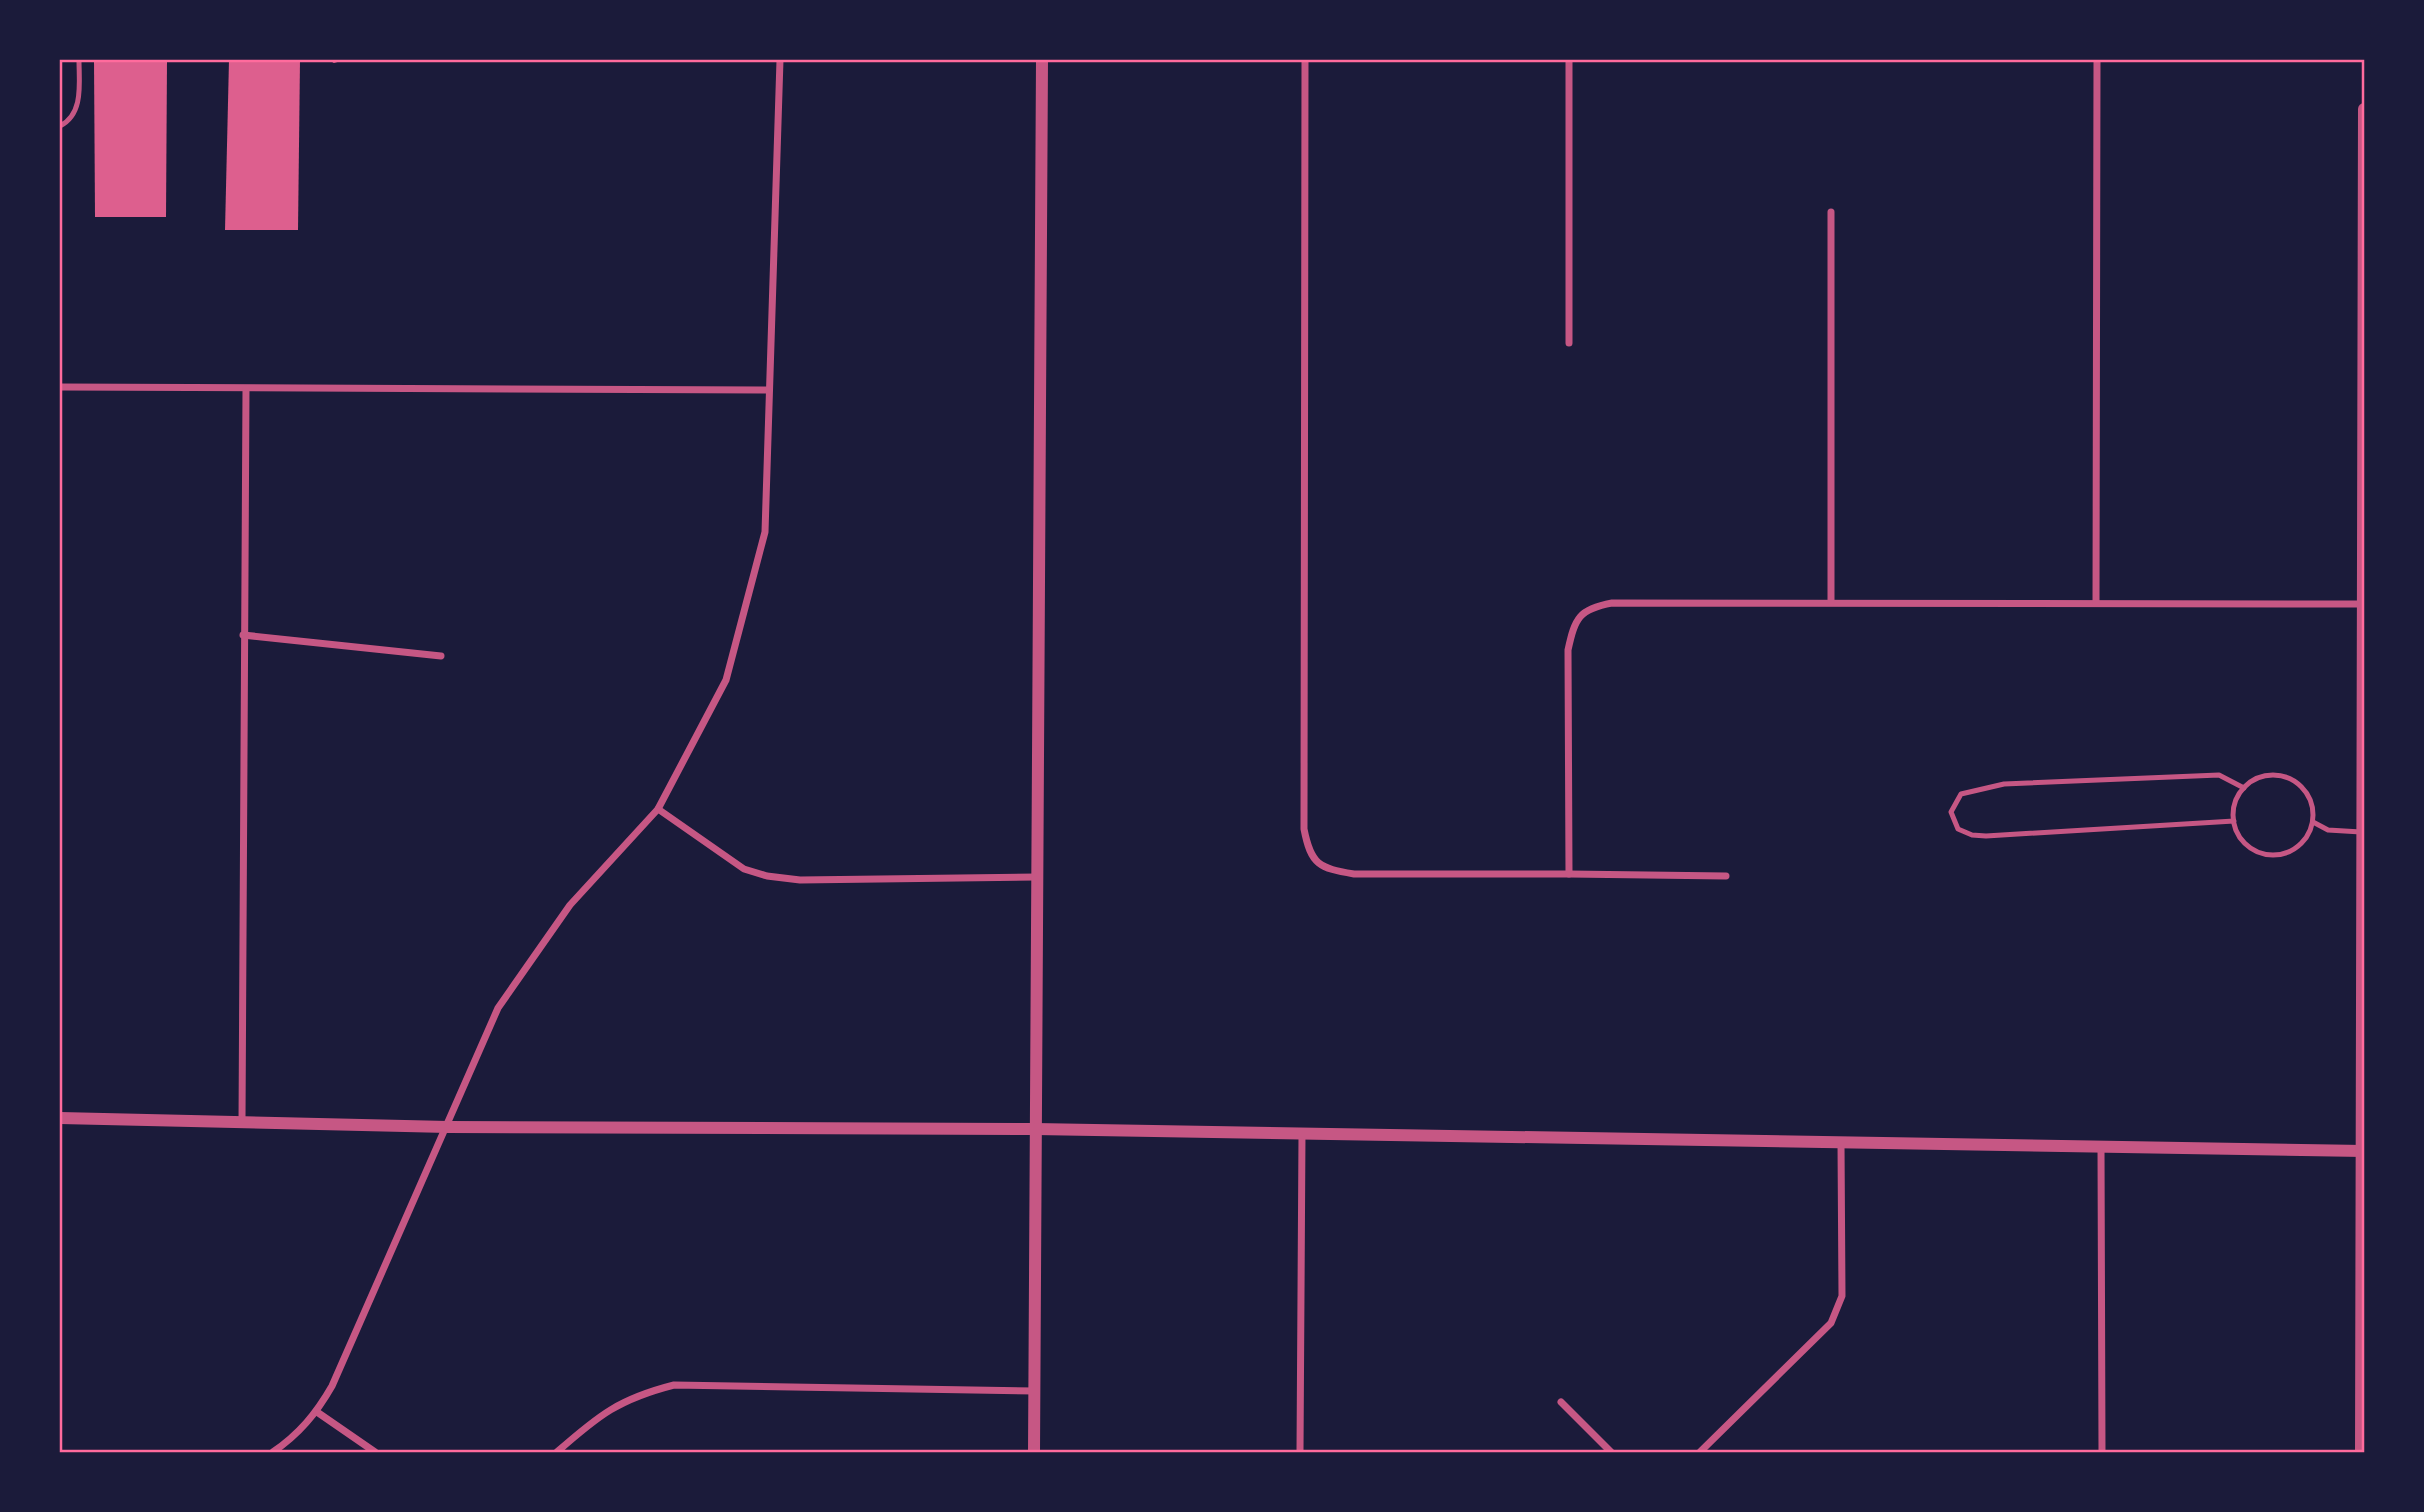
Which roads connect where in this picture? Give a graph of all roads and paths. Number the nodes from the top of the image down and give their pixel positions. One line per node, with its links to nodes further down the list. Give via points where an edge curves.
1 (79, 60): 10 (lane, via 78,107)
2 (591, 60): 3 (path)
3 (711, 60)
4 (780, 60): 15 (street)
5 (1042, 60): 30 (street)
6 (1305, 60): 27 (street, via 1304,829 1309,852 1324,869 1354,874)
7 (1569, 60): 12 (street)
8 (2097, 60): 17 (street)
9 (2364, 109): 18 (street)
10 (60, 126)
11 (1831, 212): 16 (street)
12 (1569, 343)
13 (60, 387): 14 (street)
14 (246, 388): 15 (street); 19 (street)
15 (769, 390): 23 (street, via 765,532 726,680)
16 (1831, 602): 17 (street); 27 (street, via 1612,603 1590,607 1574,623 1568,650)
17 (2096, 603): 18 (street)
18 (2361, 604): 21 (street)
19 (243, 635): 20 (street); 32 (street)
20 (441, 656)
21 (2363, 659): 26 (street)
22 (2244, 788): 24 (lane, via 2235,803); 24 (lane, via 2219,775 2004,784 1961,794 1951,811 1958,829 1986,836); 25 (lane, via 2263,776 2289,778 2308,796)
23 (658, 809): 30 (street, via 744,869 767,876 800,880); 33 (street, via 570,905 498,1007)
24 (2234, 821): 25 (lane, via 2242,840 2252,849 2277,855 2300,844)
25 (2313, 822): 26 (lane, via 2328,830)
26 (2361, 832): 29 (street)
27 (1569, 874): 28 (street)
28 (1726, 876)
29 (2363, 876): 38 (street)
30 (1036, 877): 34 (street)
31 (60, 1118): 32 (street)
32 (242, 1122): 33 (street)
33 (448, 1127): 34 (street); 41 (street)
34 (1035, 1129): 35 (street); 39 (street)
35 (1302, 1134): 36 (street); 46 (street)
36 (1842, 1143): 37 (street); 48 (street, via 1842,1296 1831,1323)
37 (2101, 1147): 38 (street); 49 (street)
38 (2362, 1151): 50 (street)
39 (1035, 1391): 44 (street, via 674,1385 634,1395 601,1414); 45 (street)
40 (1561, 1402): 47 (street)
41 (317, 1412): 42 (street, via 296,1436); 43 (street)
42 (273, 1452)
43 (375, 1452)
44 (557, 1452)
45 (1034, 1452)
46 (1300, 1452)
47 (1611, 1452)
48 (1700, 1452)
49 (2102, 1452)
50 (2361, 1452)

